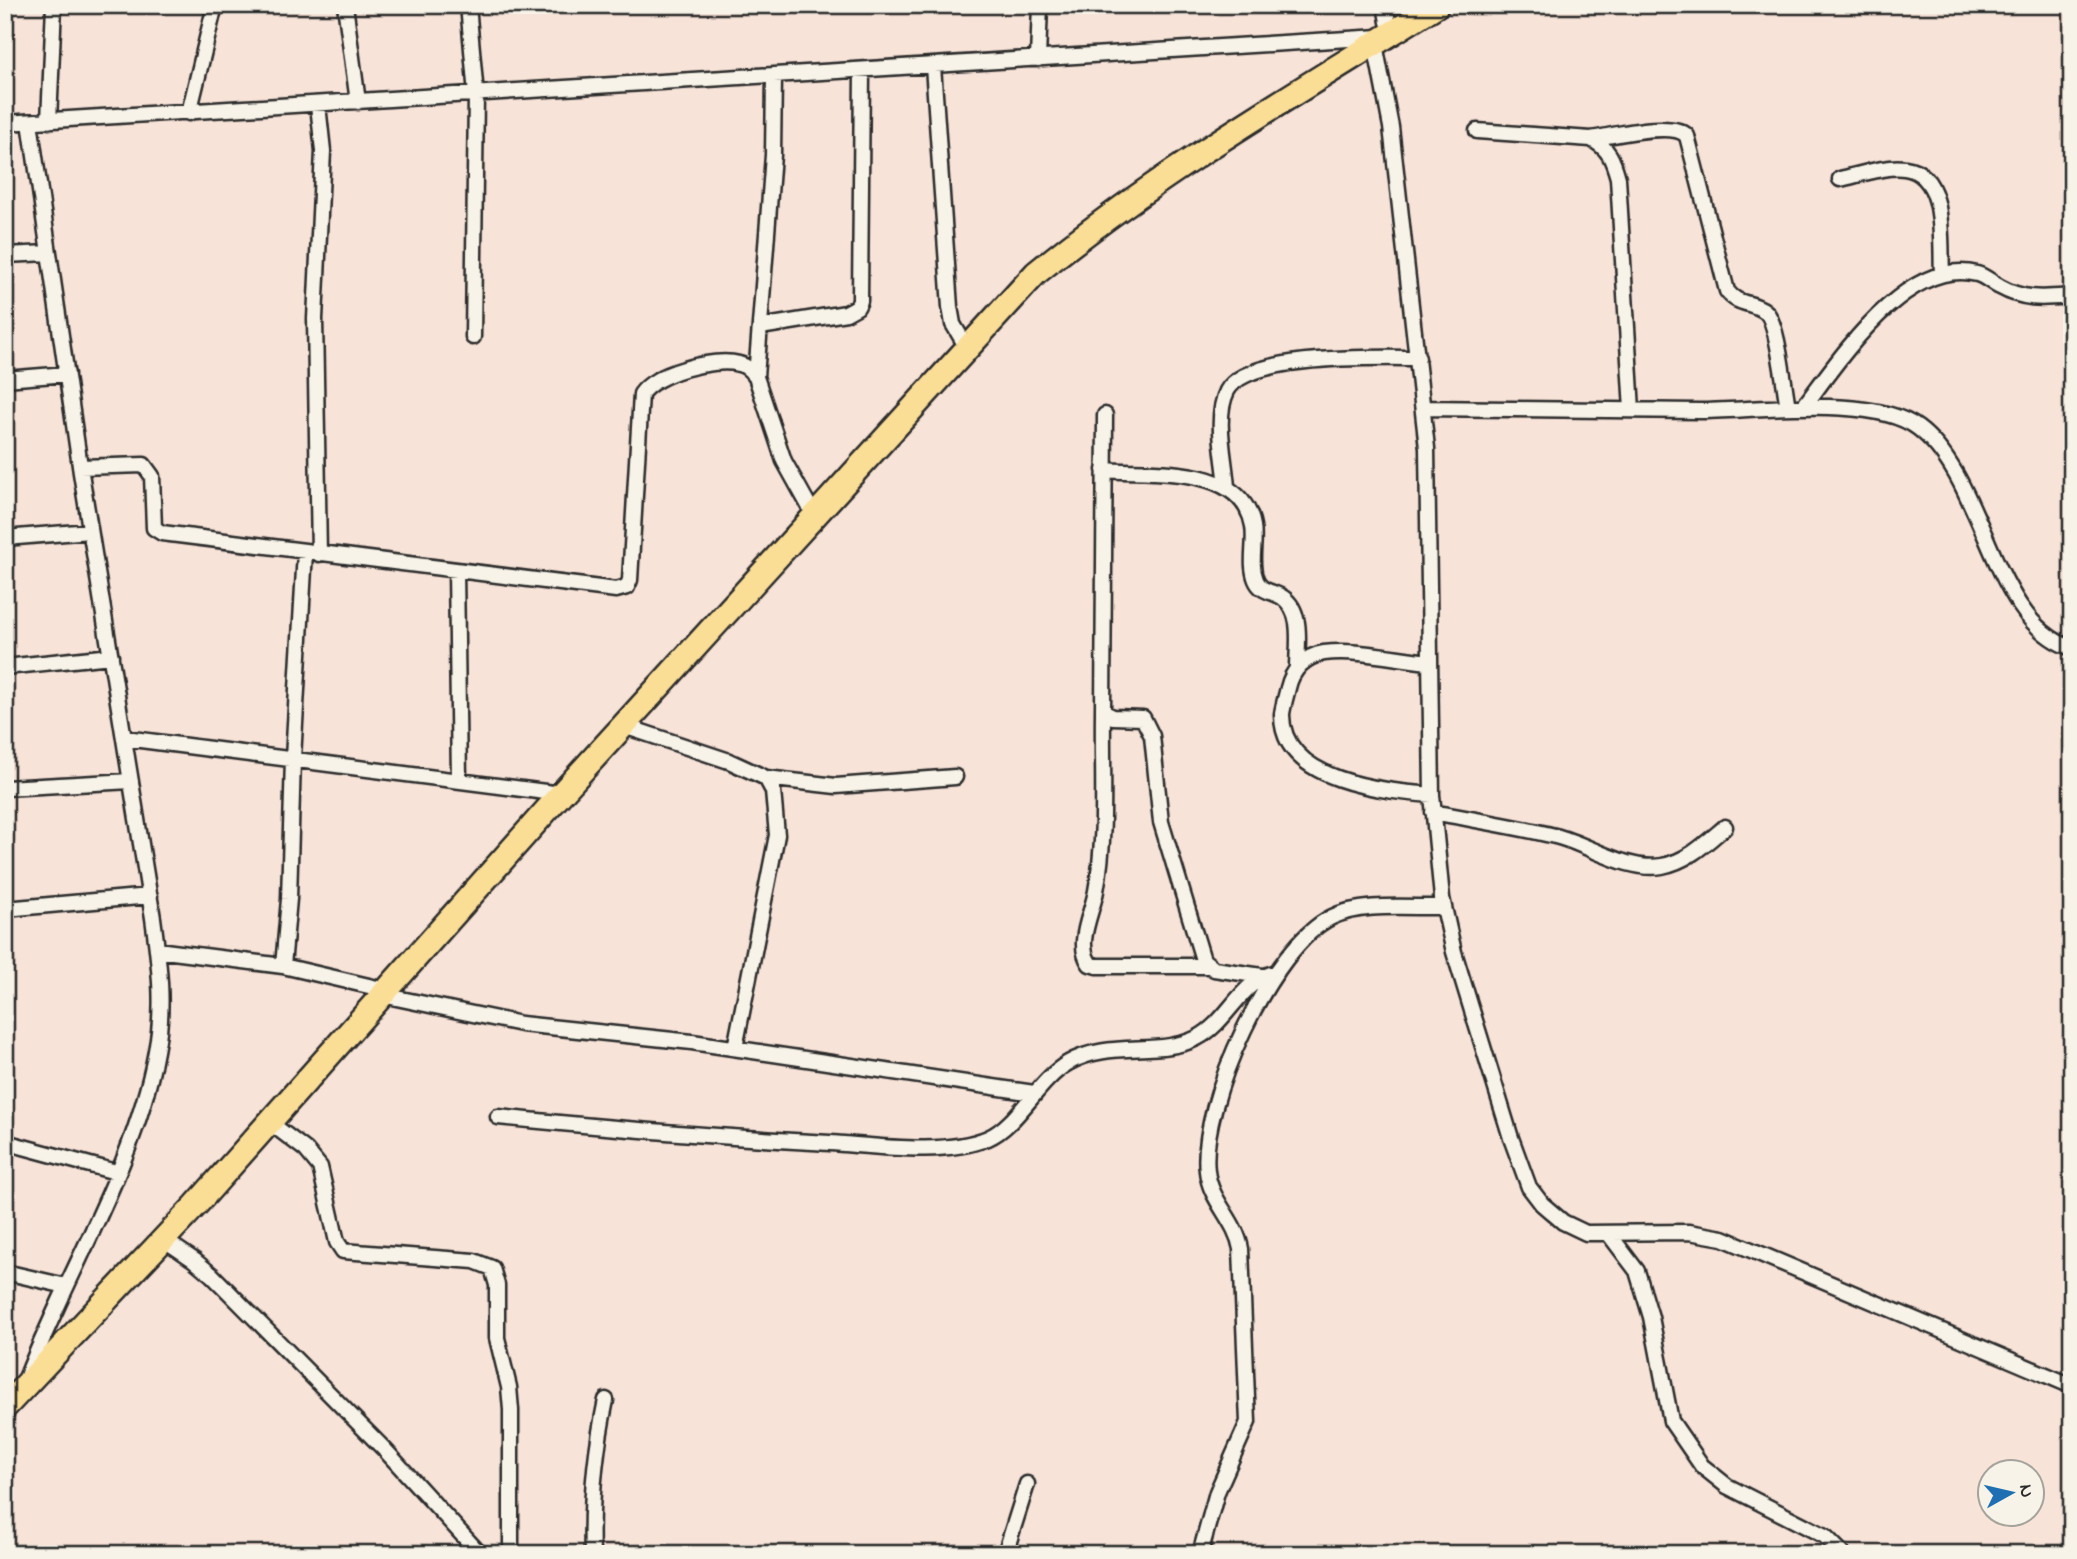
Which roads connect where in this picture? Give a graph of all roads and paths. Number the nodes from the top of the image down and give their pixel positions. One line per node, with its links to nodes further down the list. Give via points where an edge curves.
1 (54, 5): 17 (street)
2 (215, 5): 16 (street)
3 (345, 5): 14 (street)
4 (468, 5): 13 (street)
5 (1040, 5): 9 (street)
6 (1385, 5): 8 (street)
7 (1437, 5): 8 (main road)
8 (1386, 37): 9 (street); 29 (main road, via 1172,169 1091,228 1036,273); 30 (street, via 1391,127)
9 (1038, 59): 10 (street)
10 (933, 66): 11 (street); 29 (street, via 950,307 953,324)
11 (862, 70): 12 (street); 27 (street, via 860,301 846,313)
12 (774, 76): 13 (street); 27 (street, via 774,155)
13 (477, 95): 14 (street); 28 (street)
14 (358, 102): 15 (street)
15 (318, 105): 16 (street); 45 (street, via 323,151)
16 (189, 113): 17 (street)
17 (49, 121): 18 (street)
18 (30, 122): 19 (street); 23 (street)
19 (5, 123)
20 (1477, 131): 21 (street)
21 (1591, 139): 35 (street, via 1668,128 1687,136 1727,291 1739,303 1763,310 1773,323); 37 (street, via 1604,146 1618,178)
22 (1840, 179): 25 (street, via 1903,167 1923,176 1937,201)
23 (49, 253): 24 (street); 31 (street)
24 (5, 255)
25 (1942, 274): 26 (street, via 1979,275 2031,299); 34 (street, via 1921,281 1881,314)
26 (2072, 296)
27 (760, 327): 32 (street)
28 (473, 337)
29 (966, 346): 42 (main road)
30 (1418, 358): 36 (street); 41 (street, via 1292,362 1241,377 1227,390 1223,410)
31 (66, 374): 33 (street); 39 (street)
32 (756, 377): 42 (street, via 784,461); 46 (street, via 737,363 718,363 662,376 641,394 627,587 616,590)
33 (5, 379)
34 (1804, 406): 35 (street); 47 (street, via 1826,405 1907,421 1931,439 1955,471 2029,620 2056,643)
35 (1788, 407): 37 (street)
36 (1423, 408): 37 (street); 49 (street)
37 (1632, 410)
38 (1105, 415): 40 (street)
39 (80, 467): 43 (street); 45 (street, via 144,464 152,476 154,528 162,533)
40 (1104, 470): 41 (street, via 1204,477); 52 (street)
41 (1227, 487): 51 (street, via 1238,495 1250,516 1256,581 1289,604 1297,620)
42 (814, 515): 53 (main road)
43 (90, 531): 44 (street); 48 (street)
44 (5, 538)
45 (312, 553): 46 (street); 55 (street)
46 (456, 571): 58 (street)
47 (2072, 648)
48 (111, 656): 50 (street); 54 (street)
49 (1430, 662): 51 (street, via 1324,653); 62 (street)
50 (5, 667)
51 (1297, 668): 62 (street, via 1282,714 1293,748 1335,779 1376,790)
52 (1103, 712): 70 (street, via 1143,718 1153,736 1161,821 1198,949); 70 (street, via 1101,855 1084,939 1086,958 1097,966)
53 (624, 726): 57 (street); 61 (main road)
54 (124, 738): 55 (street); 59 (street)
55 (293, 758): 58 (street); 69 (street)
56 (955, 777): 57 (street, via 836,786)
57 (766, 778): 74 (street, via 773,791 778,835)
58 (459, 779): 61 (street)
59 (131, 781): 60 (street); 65 (street)
60 (5, 788)
61 (561, 794): 73 (main road)
62 (1432, 795): 63 (street)
63 (1433, 813): 64 (street, via 1557,836 1649,866 1676,862); 66 (street)
64 (1725, 827)
65 (150, 895): 67 (street); 68 (street)
66 (1444, 907): 71 (street, via 1334,916 1294,946); 80 (street, via 1529,1187 1563,1222 1586,1233)
67 (5, 909)
68 (157, 950): 69 (street); 79 (street, via 160,1009 156,1051)
69 (282, 966): 73 (street)
70 (1208, 966): 72 (street)
71 (1277, 972): 72 (street); 93 (street, via 1240,1040 1211,1118 1208,1140 1207,1174 1241,1249 1248,1422 1217,1492)
72 (1262, 976): 75 (street, via 1212,1028 1195,1039 1097,1051 1055,1071)
73 (384, 992): 74 (street, via 521,1024); 77 (main road)
74 (735, 1048): 75 (street)
75 (1034, 1093): 76 (street, via 992,1137 949,1147 659,1134)
76 (498, 1116)
77 (269, 1122): 81 (main road); 90 (street, via 320,1167 342,1251 474,1261 492,1268 497,1285 497,1338 511,1410)
78 (5, 1142): 79 (street)
79 (116, 1172): 83 (street)
80 (1609, 1234): 85 (street, via 1689,1232 1723,1238); 94 (street, via 1637,1271 1671,1421 1702,1466 1727,1486 1825,1536)
81 (163, 1239): 84 (main road); 89 (street, via 212,1276 385,1450)
82 (5, 1272): 83 (street)
83 (66, 1286): 84 (street)
84 (23, 1386): 87 (main road)
85 (2072, 1386)
86 (606, 1400): 91 (street, via 595,1449)
87 (5, 1407)
88 (1027, 1484): 92 (street)
89 (480, 1554)
90 (514, 1554)
91 (592, 1554)
92 (1005, 1554)
93 (1200, 1554)
94 (1843, 1554)

